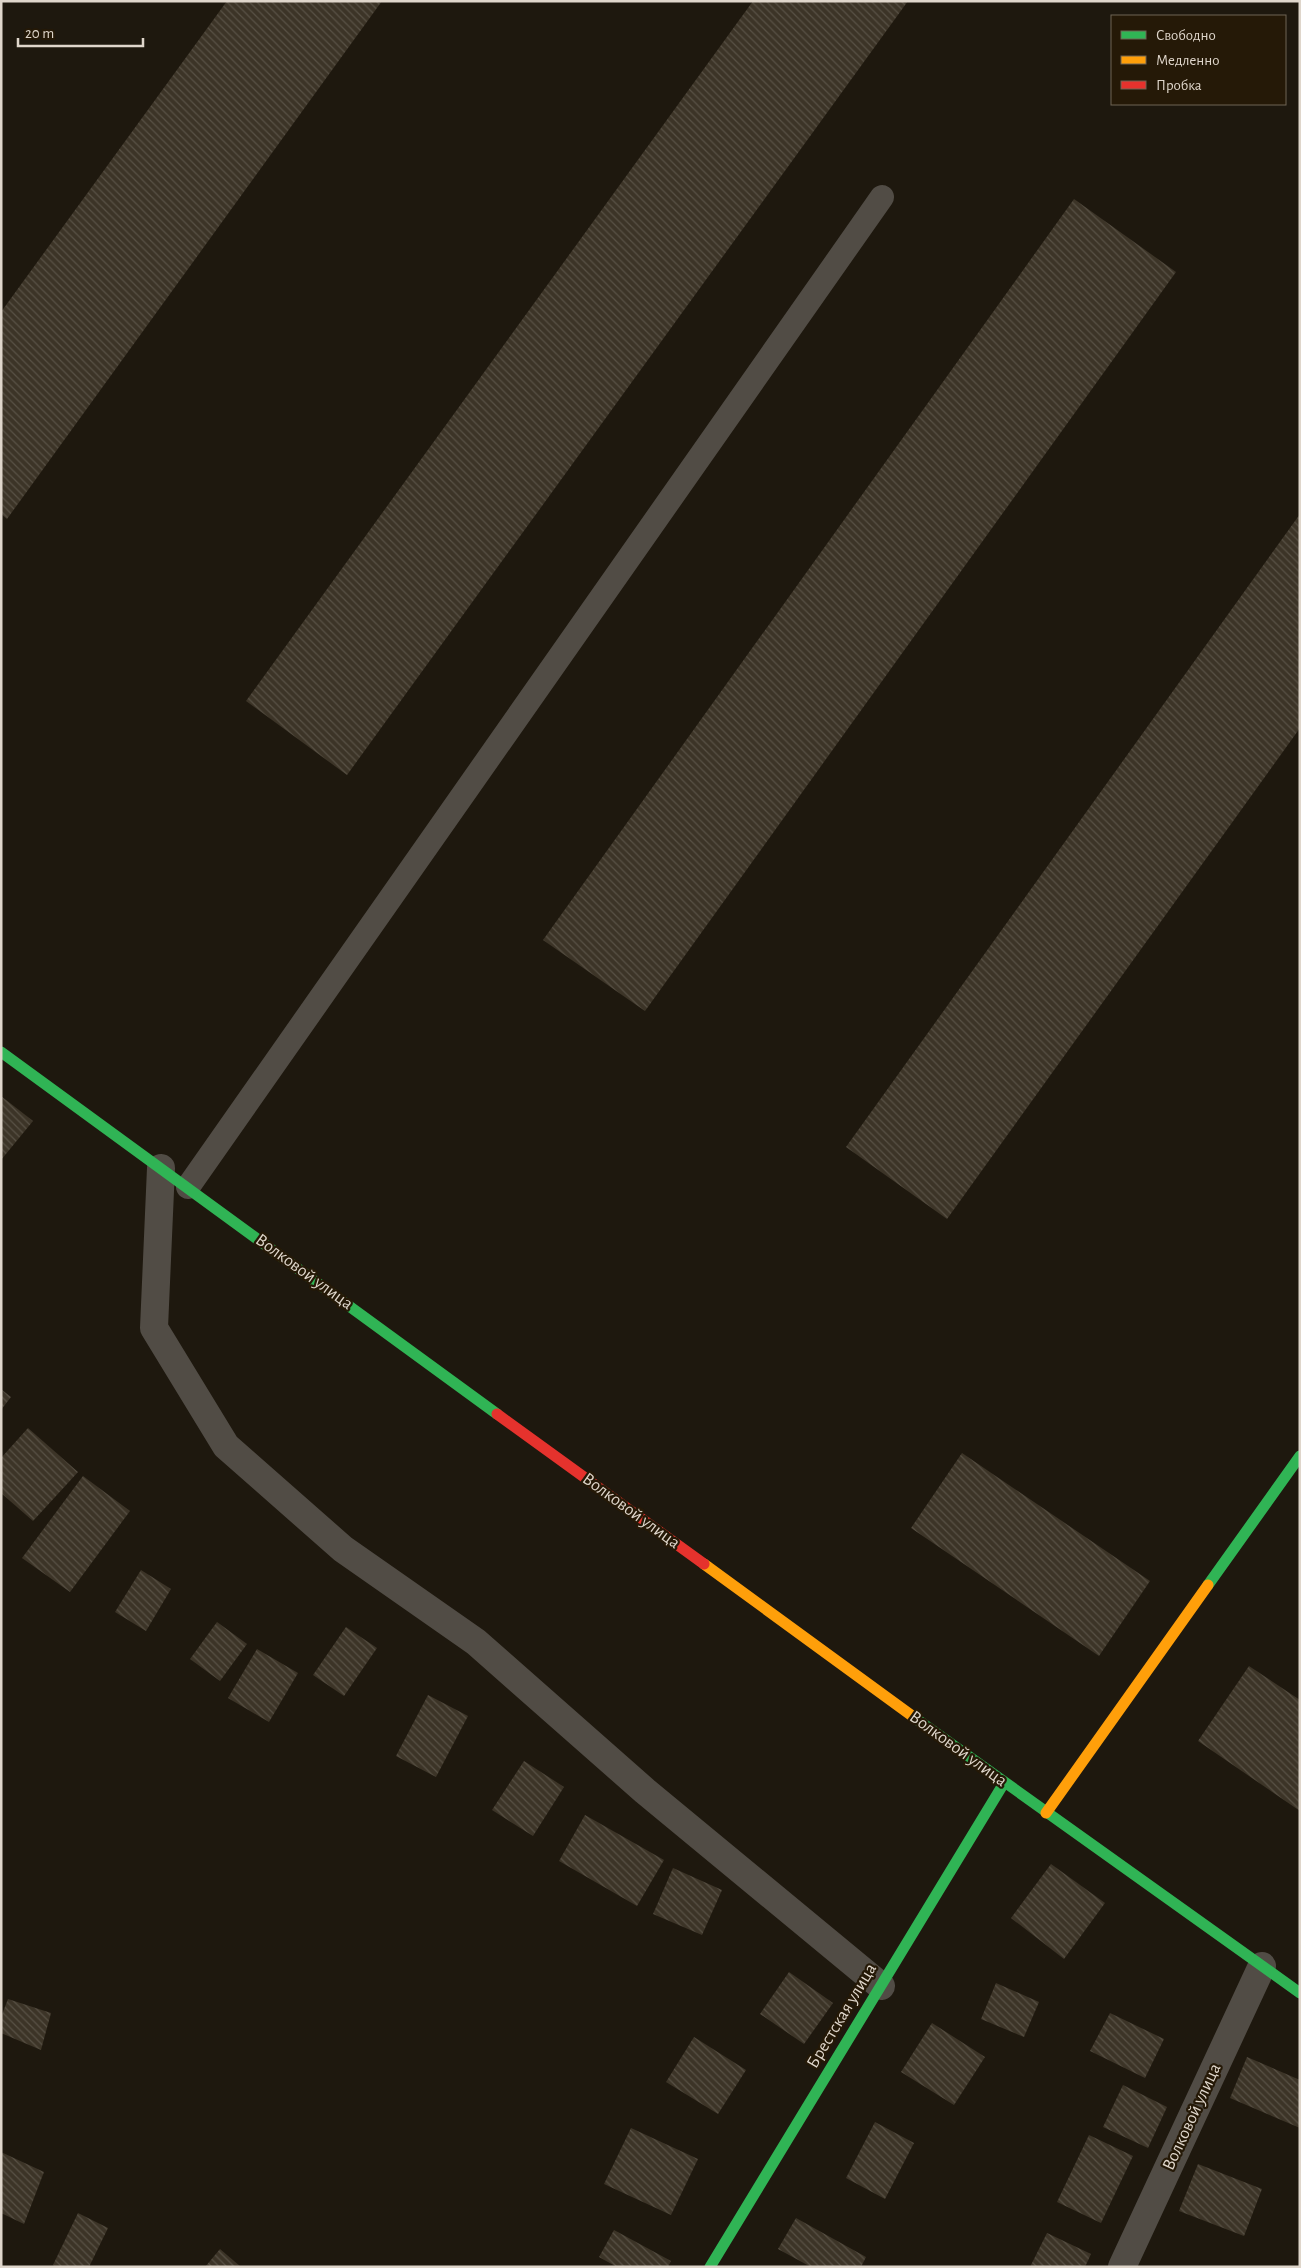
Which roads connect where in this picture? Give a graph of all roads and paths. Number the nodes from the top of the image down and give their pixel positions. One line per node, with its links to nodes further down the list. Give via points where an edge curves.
1 (882, 197): 4 (lane)
2 (1, 1052): 3 (street, Волковой улица)
3 (160, 1168): 4 (street, Волковой улица); 9 (street, via 154,1328 226,1446 343,1549 476,1642 645,1791)
4 (188, 1187): 6 (street, Волковой улица)
5 (1300, 1456): 7 (street)
6 (1004, 1783): 7 (street, Волковой улица); 9 (street, Брестская улица)
7 (1046, 1812): 8 (street, Волковой улица)
8 (1262, 1966): 10 (street, Волковой улица); 12 (street, Волковой улица)
9 (881, 1986): 11 (street, Брестская улица)
10 (1300, 1993)
11 (710, 2267)
12 (1122, 2267)

